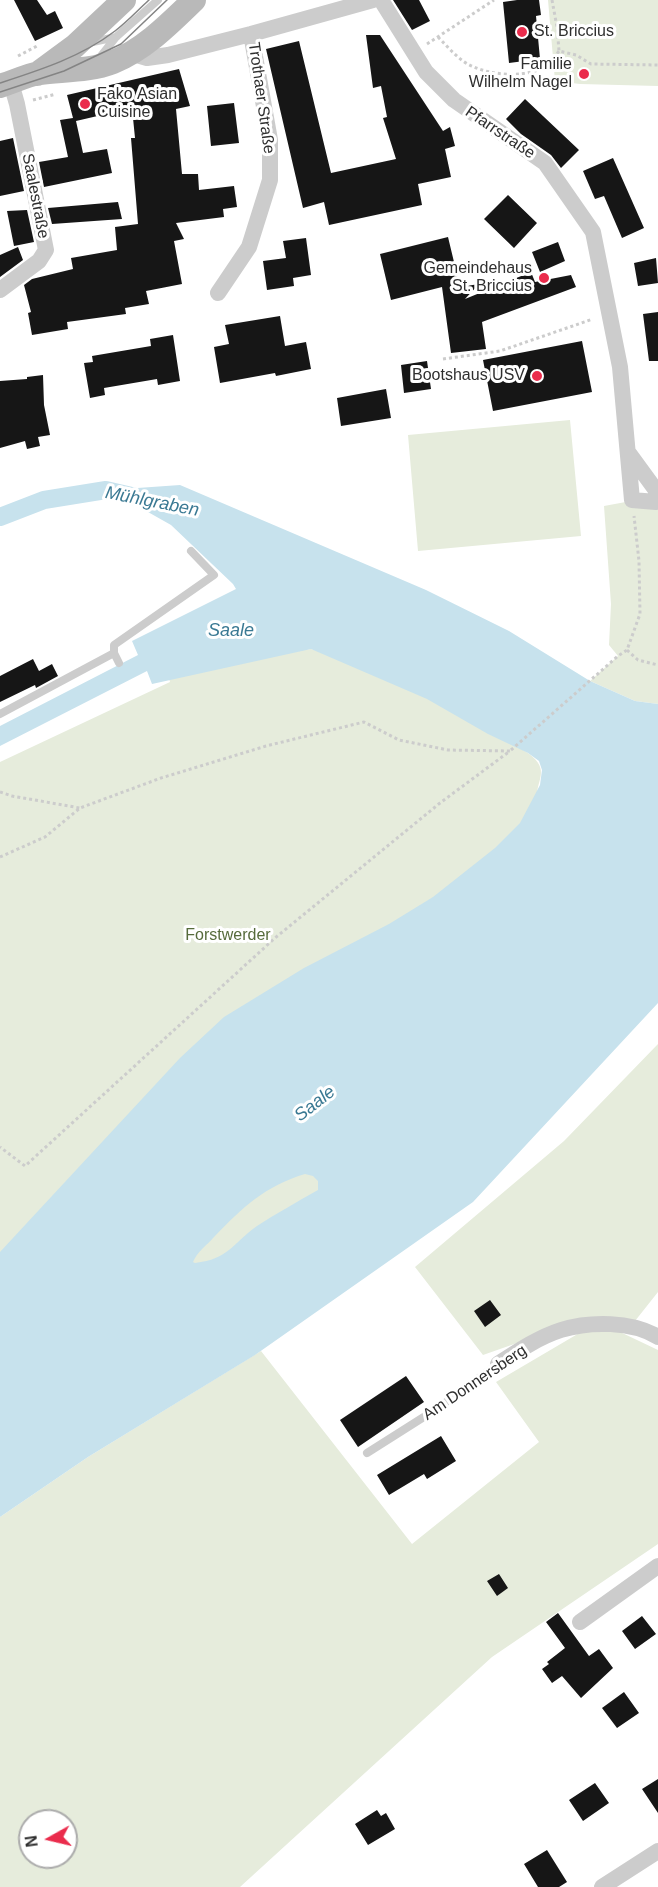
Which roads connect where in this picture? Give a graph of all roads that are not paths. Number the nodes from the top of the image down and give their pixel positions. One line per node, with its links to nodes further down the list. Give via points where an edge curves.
1 (158, 0): 8 (lane)
2 (194, 0): 8 (main road, via 159,32)
3 (373, 0): 6 (street, Trothaer Straße)
4 (381, 0): 13 (street, Pfarrstraße, via 426,72 454,100 545,163 593,232 620,367)
5 (121, 3): 7 (main road); 8 (lane, via 114,24)
6 (251, 34): 8 (street, Trothaer Straße, via 147,58); 12 (street, Trothaer Straße, via 270,140 270,180 249,247)
7 (75, 46): 8 (lane); 9 (main road)
8 (123, 46): 9 (main road, via 113,62 91,69)
9 (38, 74): 10 (main road)
10 (5, 84): 11 (street, Saalestraße, via 17,104 46,250 39,261)
11 (0, 290)
12 (218, 292)
13 (628, 452): 14 (street); 14 (street, Pfarrstraße, via 632,500 656,502)
14 (658, 495)
15 (191, 551): 16 (lane, via 217,578 114,645)
16 (114, 653): 17 (lane); 18 (lane)
17 (119, 663)
18 (0, 714)
19 (658, 1337): 20 (street, Am Donnersberg, via 624,1326 593,1324 561,1330)
20 (498, 1364): 21 (lane, Am Donnersberg)
21 (367, 1454)
22 (658, 1566): 23 (street)
23 (580, 1622)
24 (658, 1851): 25 (street)
25 (602, 1887)

